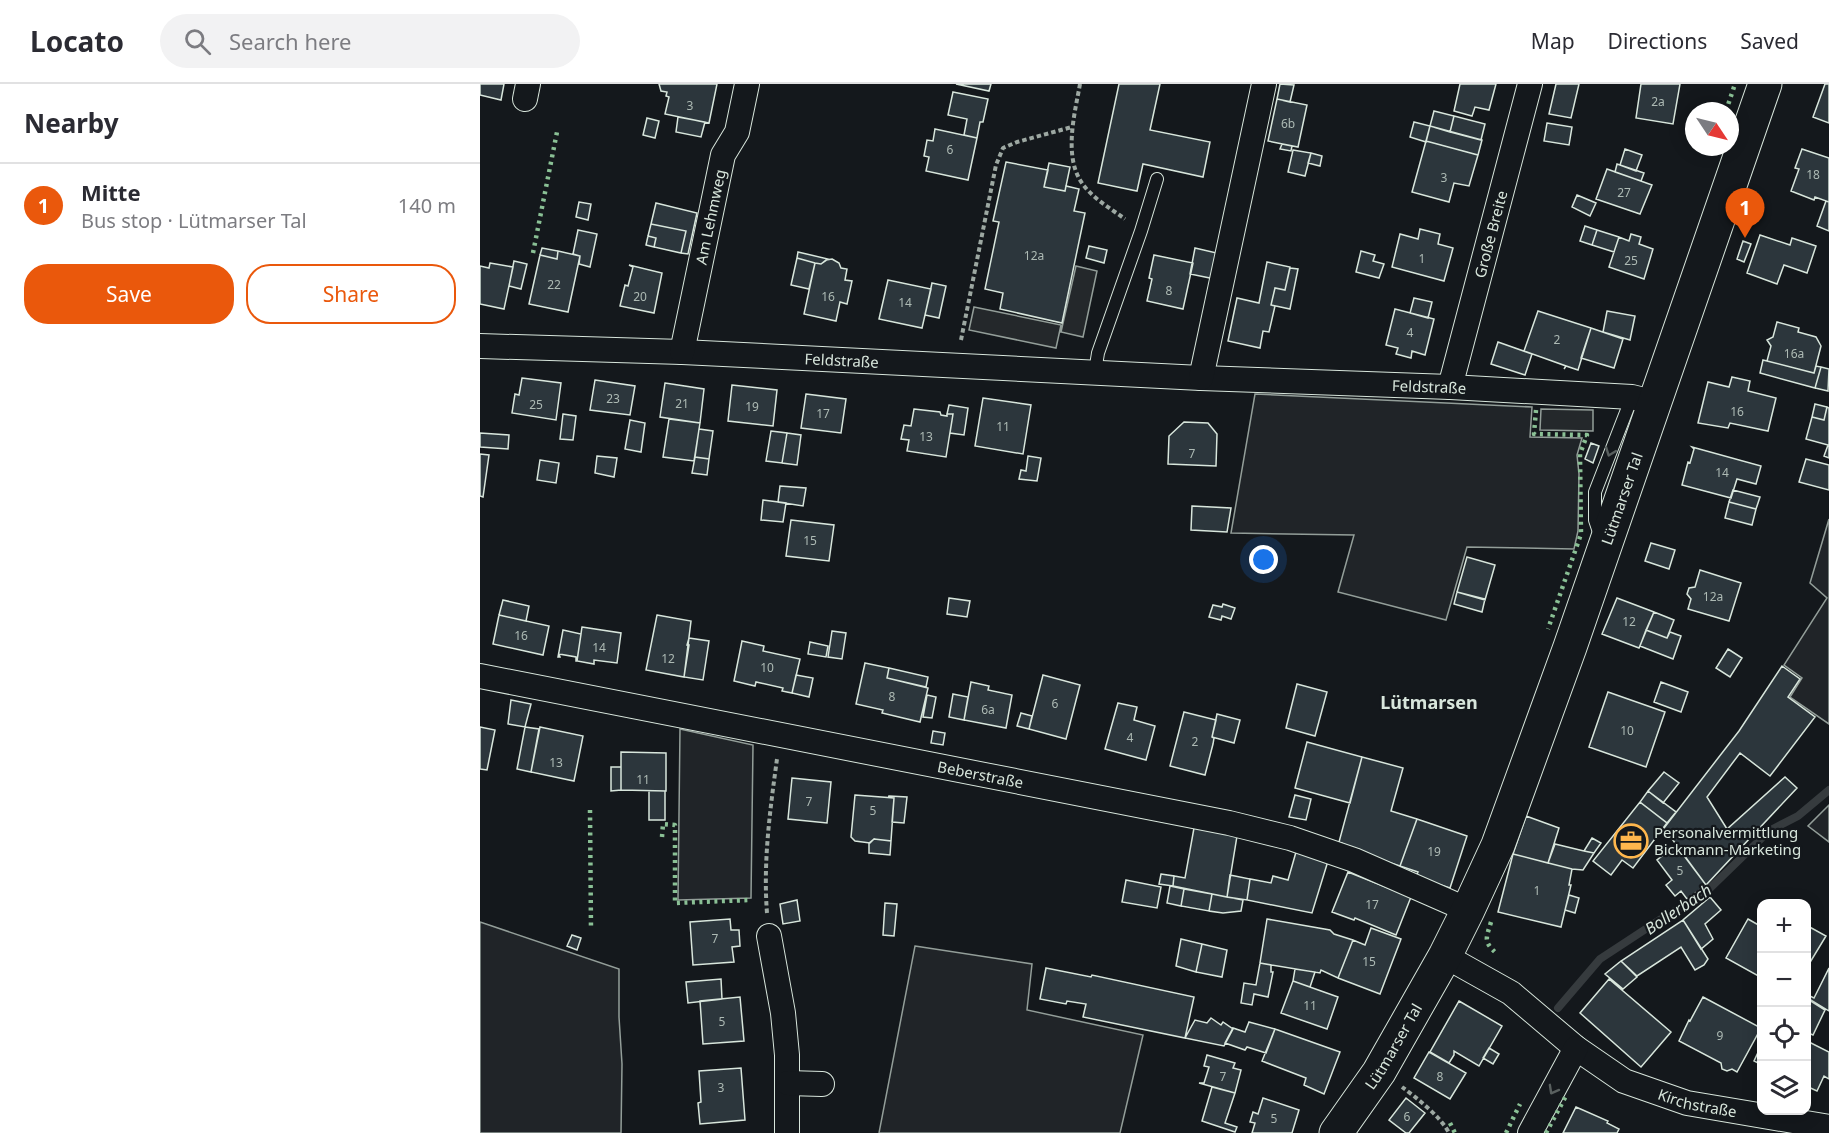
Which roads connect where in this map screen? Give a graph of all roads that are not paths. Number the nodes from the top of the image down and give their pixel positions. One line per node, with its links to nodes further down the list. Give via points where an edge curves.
1 (747, 84): 7 (street, Am Lehmweg, via 737,132 723,155)
2 (1264, 84): 9 (street)
3 (1530, 84): 10 (street, Große Breite)
4 (1765, 84): 11 (main road, Lütmarser Tal)
5 (1157, 179): 8 (lane)
6 (480, 346): 7 (street, Feldstraße)
7 (682, 352): 8 (street, Feldstraße)
8 (1095, 372): 9 (street, Feldstraße)
9 (1201, 378): 10 (street, Feldstraße)
10 (1450, 387): 11 (street, Feldstraße)
11 (1644, 400): 13 (main road, Lütmarser Tal, via 1605,547 1498,844)
12 (480, 676): 13 (street, Beberstraße, via 1228,823 1290,838 1354,860)
13 (1468, 910): 15 (main road, Lütmarser Tal)
14 (769, 936): 17 (street, via 783,1013)
15 (1445, 956): 16 (street, Kirchstraße, via 1510,993); 21 (main road, Lütmarser Tal, via 1378,1072)
16 (1576, 1048): 19 (street, Kirchstraße, via 1624,1081 1687,1103); 22 (street, one-way to 22)
17 (788, 1083): 18 (street); 20 (street)
18 (822, 1084)
19 (1827, 1129)
20 (787, 1133)
21 (1336, 1133)
22 (1530, 1133)

